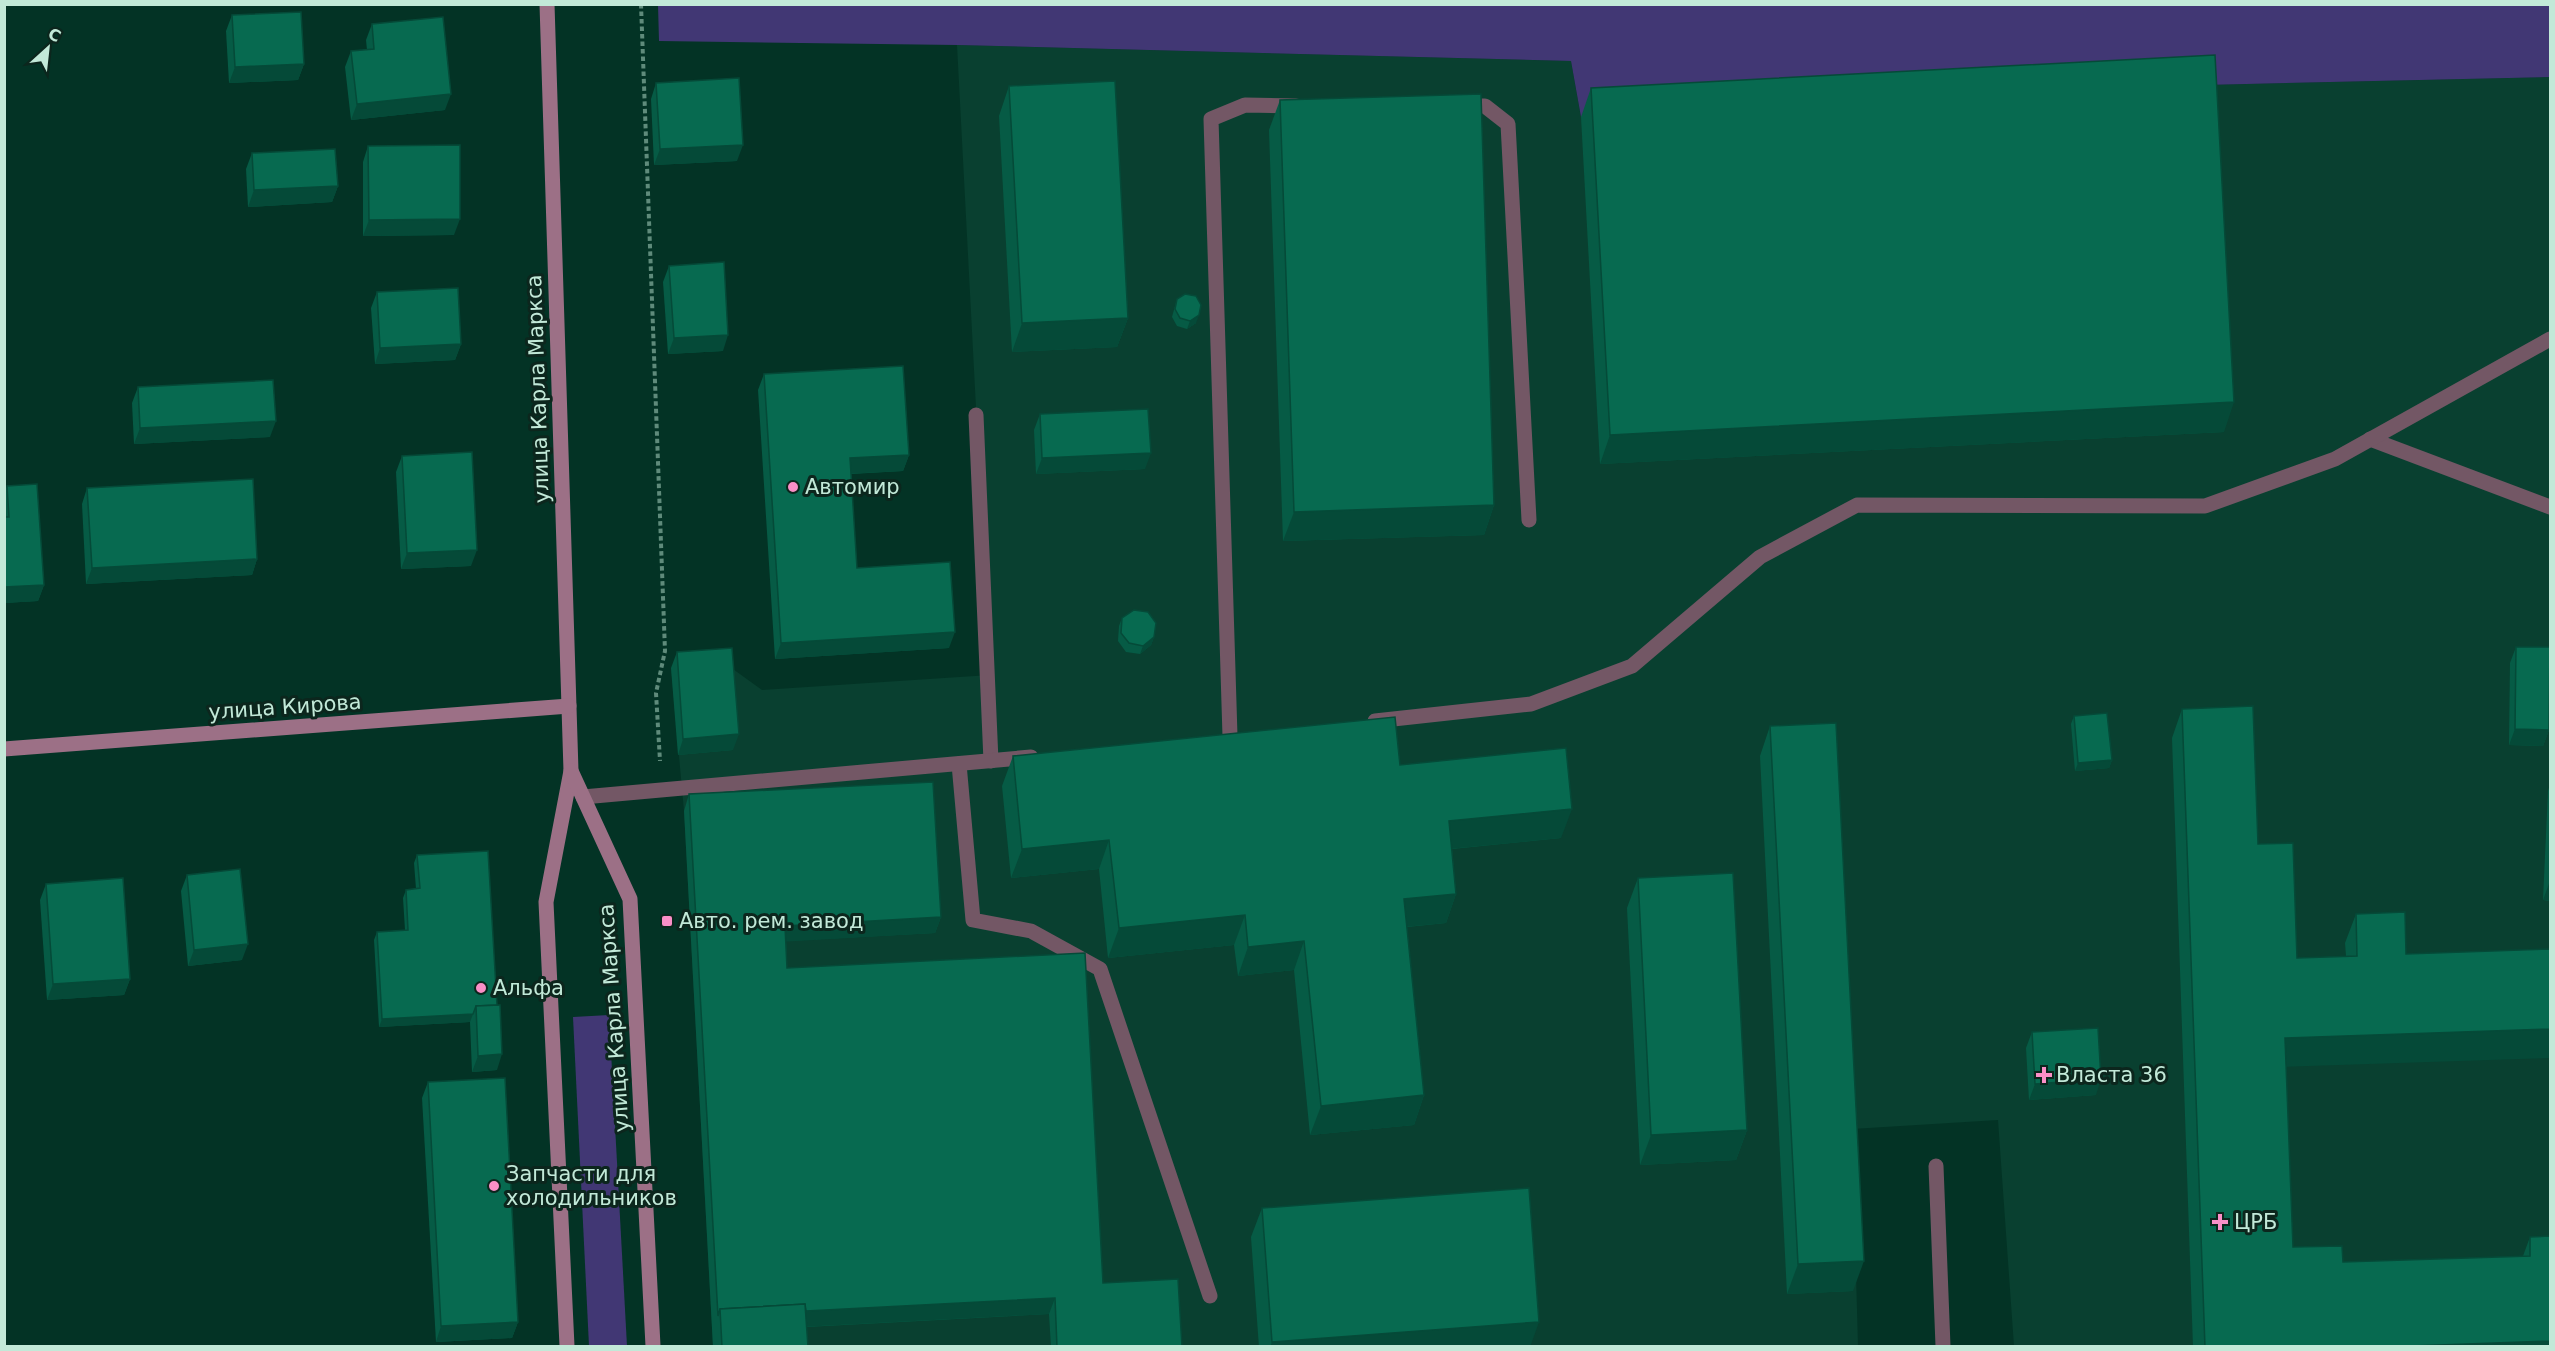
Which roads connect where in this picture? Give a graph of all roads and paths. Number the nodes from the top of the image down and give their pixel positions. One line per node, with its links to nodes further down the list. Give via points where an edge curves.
1 (547, 4): 10 (main road, улица Карла Маркса)
2 (641, 4): 17 (path, via 665,651 656,693)
3 (1317, 106): 12 (street, via 1245,105 1211,119)
4 (1449, 106): 9 (street, via 1485,106 1508,124)
5 (2550, 339): 7 (street)
6 (976, 415): 15 (street)
7 (2370, 439): 8 (street); 11 (street, via 2335,459 2205,506 1857,505 1760,557 1632,666 1531,704)
8 (2550, 507)
9 (1529, 520)
10 (569, 706): 13 (main road, улица Кирова); 18 (main road, улица Карла Маркса)
11 (1358, 722)
12 (1230, 736)
13 (4, 749)
14 (1048, 755): 15 (street)
15 (991, 761): 16 (street)
16 (959, 764): 19 (street); 21 (street, via 973,920 1031,931 1100,969)
17 (661, 770)
18 (571, 771): 19 (main road, улица Карла Маркса); 22 (main road, улица Карла Маркса, via 546,902)
19 (583, 797): 23 (main road, улица Карла Маркса, via 630,899)
20 (1936, 1166): 24 (street)
21 (1210, 1296)
22 (567, 1347)
23 (653, 1347)
24 (1944, 1347)

